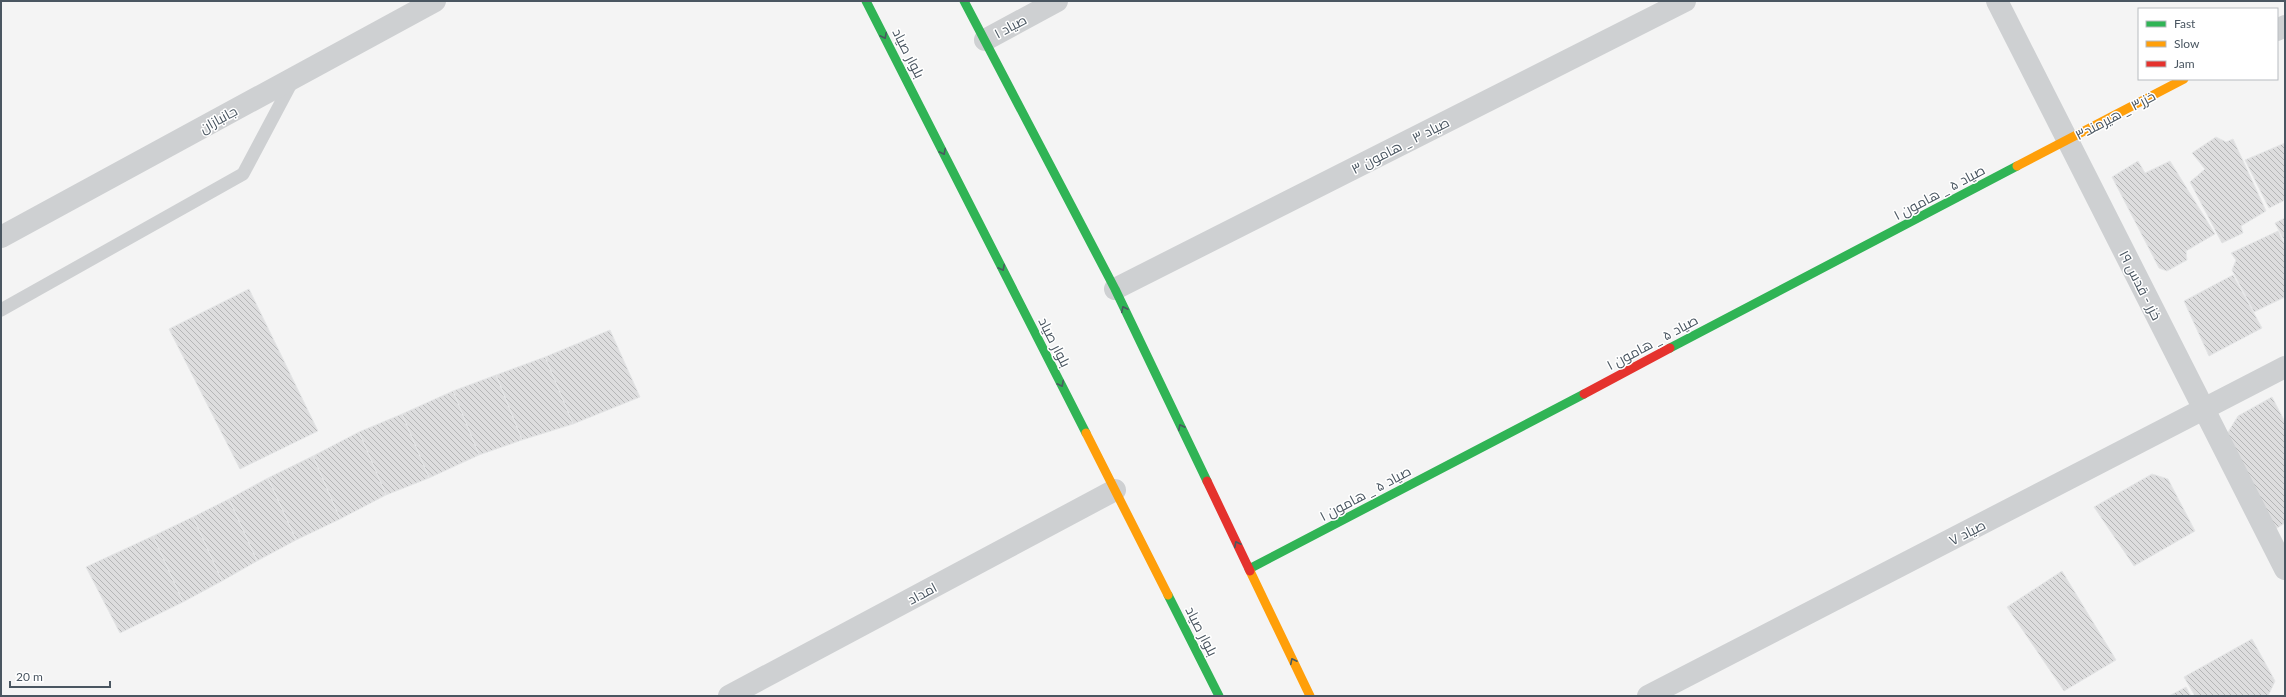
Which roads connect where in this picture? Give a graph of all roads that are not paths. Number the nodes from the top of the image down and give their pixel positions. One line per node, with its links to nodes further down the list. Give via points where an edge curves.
1 (434, 1): 8 (street, جانبازان)
2 (866, 1): 16 (main road, بلوار صیاد, one-way to 16)
3 (964, 1): 7 (main road)
4 (1057, 1): 7 (street, صیاد ۱)
5 (1685, 1): 12 (street, صیاد ۳ _ هامون ۳)
6 (1997, 1): 10 (street, خزر - قدس ۱۹)
7 (985, 40): 12 (main road)
8 (295, 77): 11 (street, جانبازان); 13 (lane, via 243,174)
9 (2182, 80): 10 (main road, خزر۳ _ هیرمند۳)
10 (2068, 140): 15 (street, خزر - قدس ۱۹); 17 (main road, صیاد ۵ _ هامون ۱)
11 (1, 237)
12 (1114, 289): 17 (main road, one-way to 12)
13 (1, 310)
14 (2285, 367): 15 (street, صیاد ۷)
15 (2205, 410): 18 (street, خزر - قدس ۱۹); 22 (street, صیاد ۷)
16 (1115, 490): 19 (street, امداد); 20 (main road, بلوار صیاد)
17 (1249, 569): 21 (main road, one-way to 17)
18 (2285, 569)
19 (729, 696)
20 (1219, 696)
21 (1310, 696)
22 (1648, 696)

